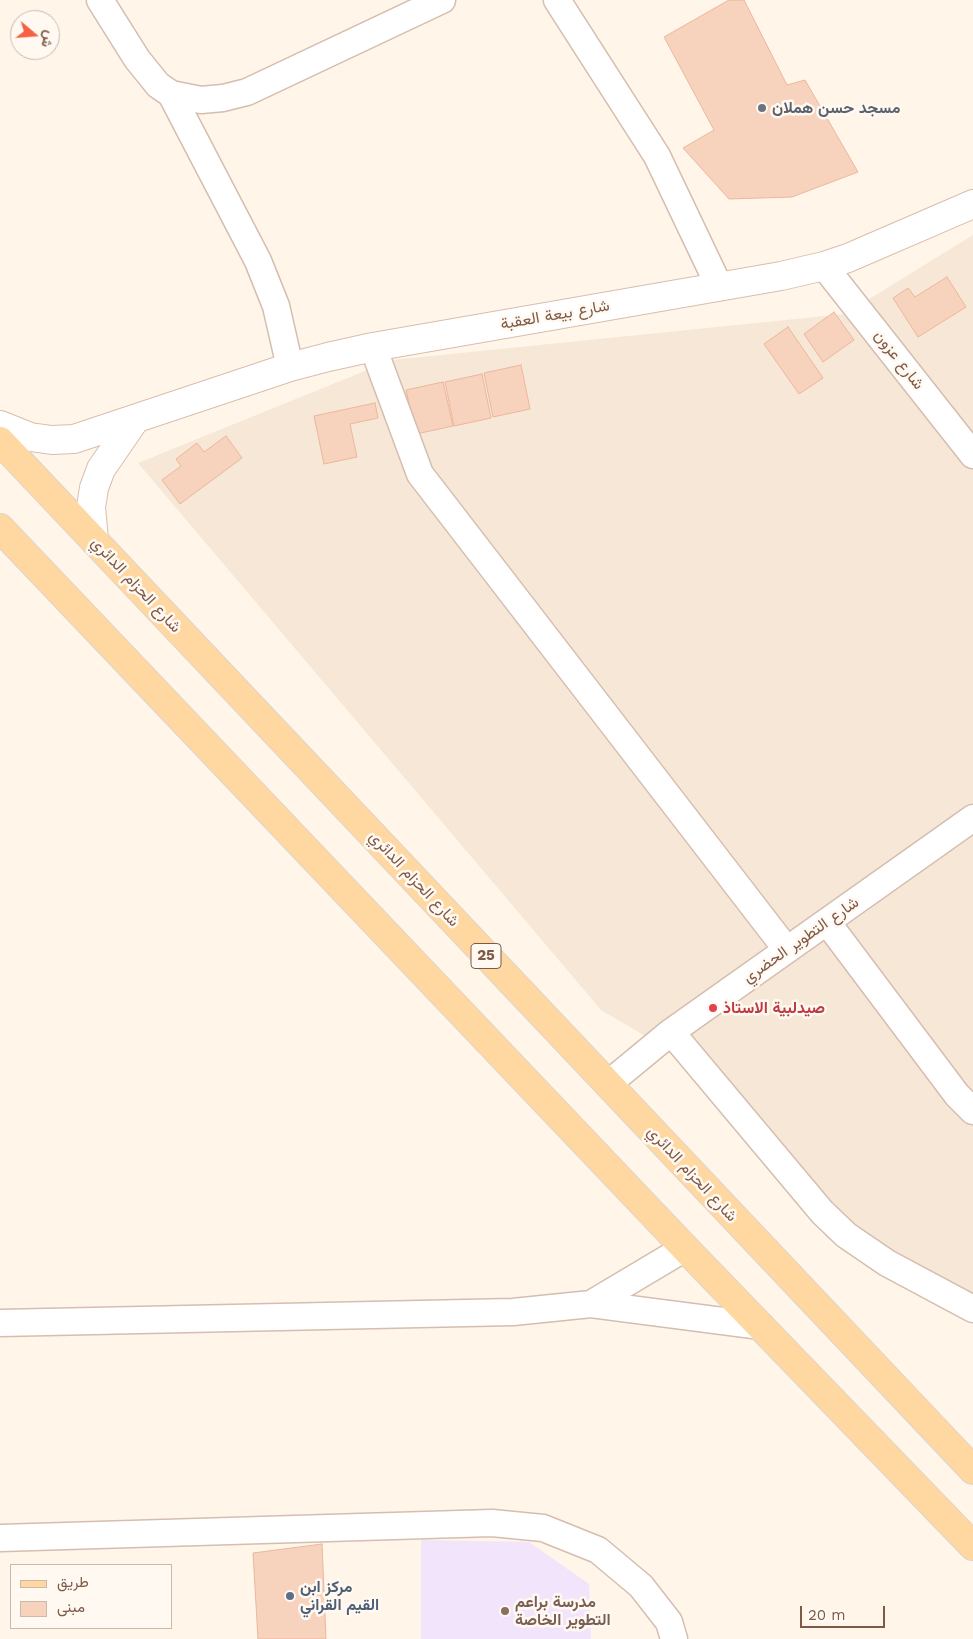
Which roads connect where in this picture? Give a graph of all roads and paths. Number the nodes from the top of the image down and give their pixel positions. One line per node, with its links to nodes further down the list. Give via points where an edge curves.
1 (100, 0): 4 (street, via 146,71)
2 (442, 0): 4 (street, via 247,92 201,100)
3 (557, 0): 7 (street, via 657,156)
4 (171, 94): 9 (street, via 258,261 276,306)
5 (973, 204): 6 (street, شارع بيعة العقبة)
6 (824, 266): 7 (street, شارع بيعة العقبة); 13 (street, شارع عزون)
7 (719, 286): 8 (street, شارع بيعة العقبة)
8 (373, 347): 9 (street, شارع بيعة العقبة); 18 (street, via 420,474)
9 (290, 367): 10 (street, شارع بيعة العقبة)
10 (134, 421): 11 (street, شارع بيعة العقبة, via 74,439 59,440 30,437); 15 (street, via 101,469 94,488 91,507)
11 (0, 425)
12 (0, 441): 15 (main road, شارع الحزام الدائري / 25)
13 (973, 455)
14 (0, 528): 22 (main road)
15 (94, 540): 20 (main road, شارع الحزام الدائري / 25)
16 (969, 831): 17 (street, شارع التطوير الحضري)
17 (827, 922): 18 (street, شارع التطوير الحضري); 21 (street, via 956,1095)
18 (788, 950): 19 (street, شارع التطوير الحضري)
19 (670, 1032): 20 (street, شارع التطوير الحضري); 24 (street, via 822,1212 846,1235 887,1264)
20 (608, 1084): 27 (main road, شارع الحزام الدائري / 25)
21 (973, 1111)
22 (684, 1248): 23 (street); 26 (main road)
23 (591, 1304): 25 (street, via 514,1312); 26 (street)
24 (973, 1309)
25 (0, 1323)
26 (761, 1326): 29 (main road)
27 (973, 1470)
28 (0, 1538): 30 (street, via 492,1523 543,1528 598,1550 641,1586 669,1622)
29 (973, 1546)
30 (674, 1639)

